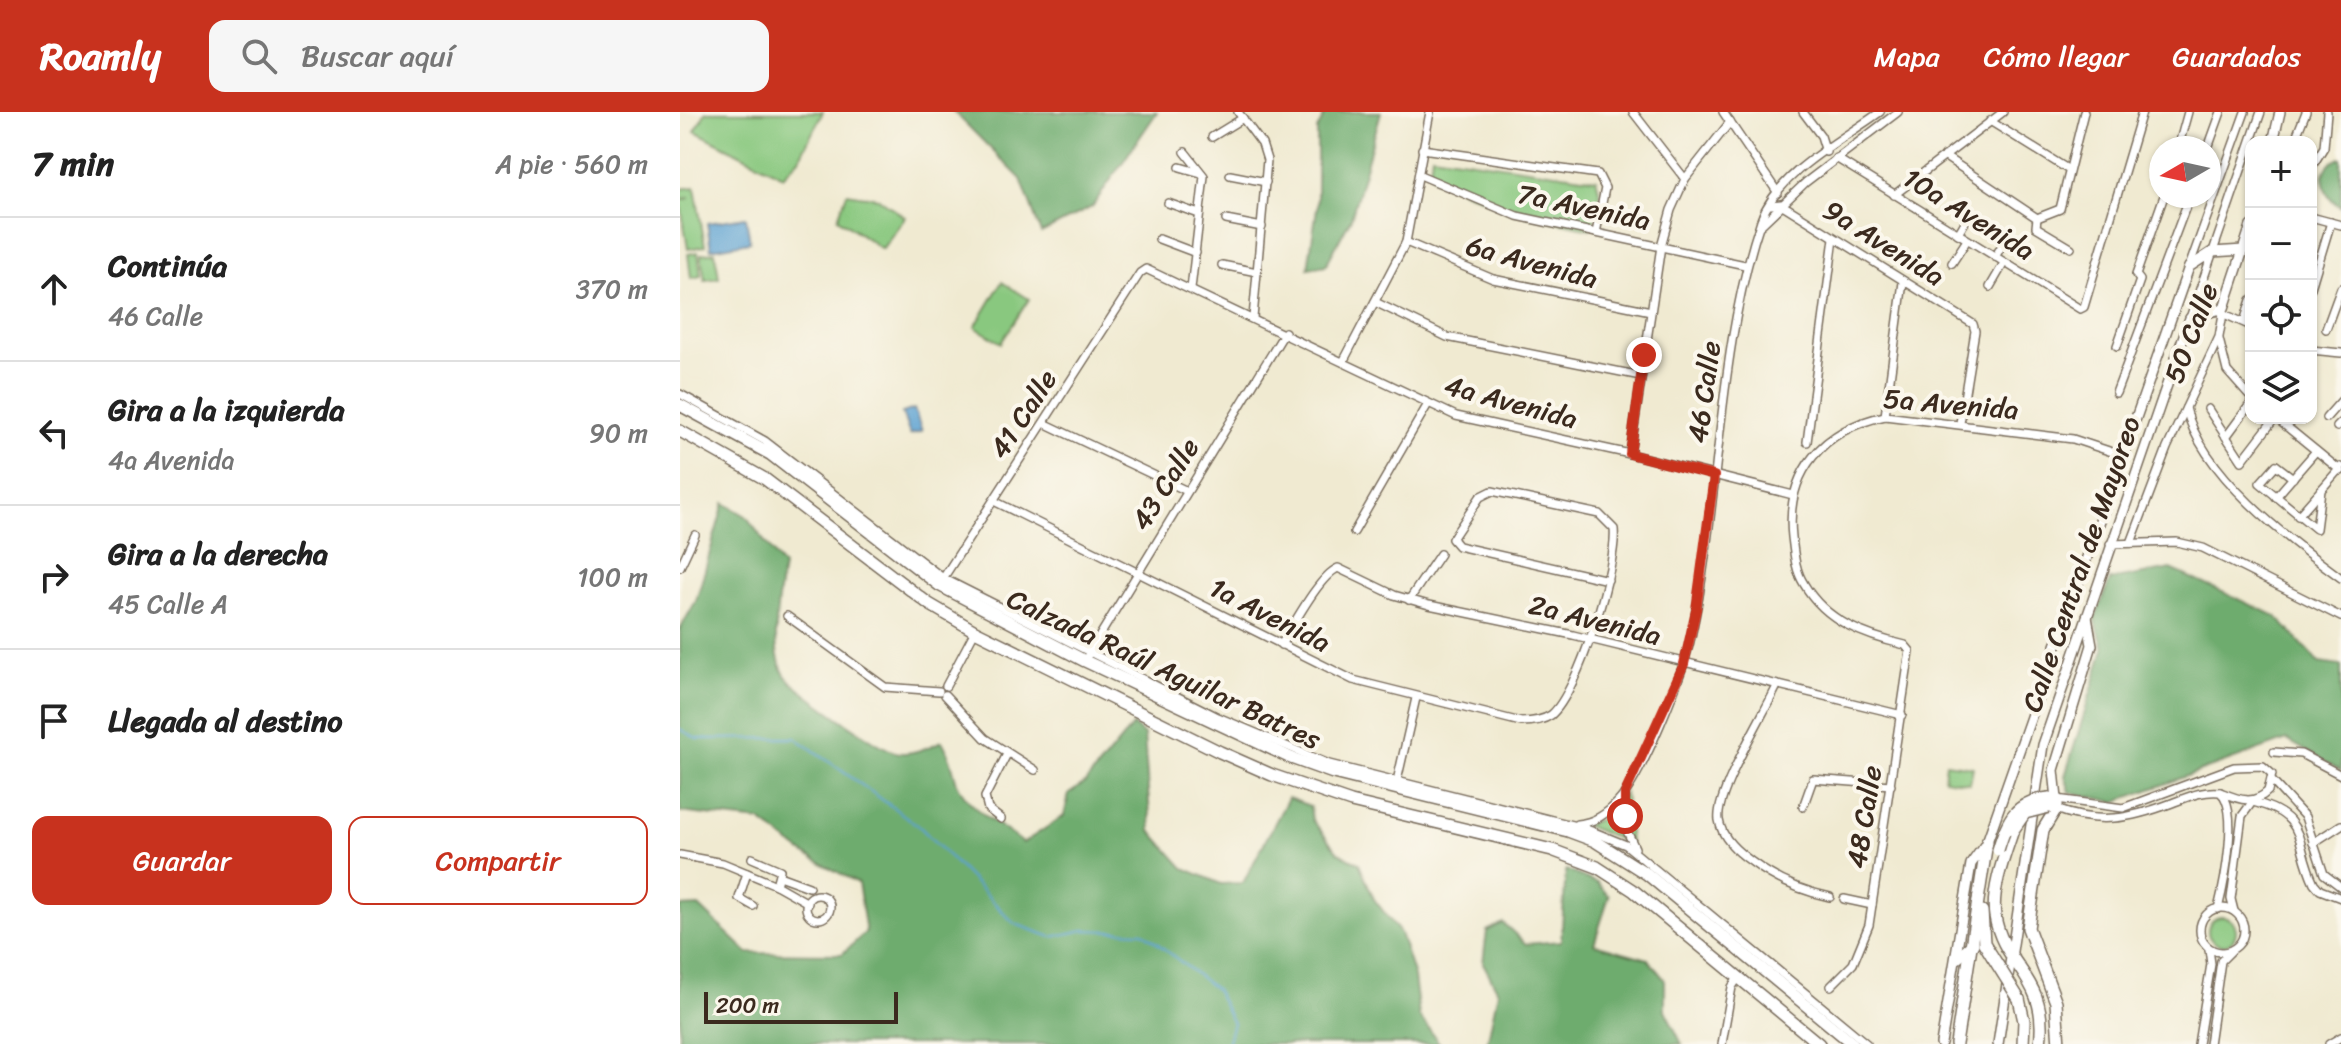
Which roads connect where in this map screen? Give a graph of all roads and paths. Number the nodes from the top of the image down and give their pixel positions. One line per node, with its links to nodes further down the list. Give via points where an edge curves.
1 (1430, 112): 29 (street)
2 (1633, 112): 40 (street)
3 (1723, 112): 19 (street)
4 (1803, 112): 20 (street)
5 (1880, 112): 27 (street, 46 Calle)
6 (1898, 112): 33 (street, 46 Calle)
7 (2003, 112): 18 (street)
8 (2084, 112): 36 (street)
9 (2142, 112): 73 (street, 10a Avenida, via 2084,307 2078,309)
10 (2188, 112): 21 (street)
11 (2221, 112): 22 (street)
12 (2245, 112): 28 (street)
13 (2261, 112): 69 (street, Calle Central de Mayoreo)
14 (2280, 112): 23 (main road)
15 (2306, 112): 24 (street)
16 (2327, 112): 34 (street, via 2324,147)
17 (1241, 115): 25 (street); 41 (street, via 1265,153)
18 (1990, 121): 32 (street); 36 (street)
19 (1730, 122): 40 (street); 42 (street)
20 (1821, 136): 27 (street); 31 (street)
21 (2181, 136)
22 (2212, 136)
23 (2274, 136)
24 (2296, 136)
25 (1212, 137)
26 (2221, 141): 28 (street)
27 (1838, 143): 31 (street, 46 Calle)
28 (2231, 145): 76 (street)
29 (1422, 149): 39 (street); 58 (street, via 1593,172 1604,183)
30 (1185, 152): 37 (street)
31 (1826, 152): 42 (street, 46 Calle)
32 (1944, 156): 43 (street); 51 (street)
33 (1836, 158): 43 (street, 10a Avenida); 45 (street, 46 Calle)
34 (2317, 158)
35 (1180, 167): 37 (street)
36 (2069, 170): 51 (street, via 2060,209)
37 (1203, 173): 50 (street)
38 (1230, 175): 41 (street)
39 (1420, 175): 58 (street, 7a Avenida, via 1495,209); 64 (street)
40 (1685, 179): 65 (street)
41 (1266, 182): 57 (street)
42 (1778, 193): 46 (street, 46 Calle)
43 (1894, 195): 59 (street, 10a Avenida)
44 (1168, 203): 50 (street)
45 (1781, 204): 46 (street, 9a Avenida); 55 (street, 46 Calle); 61 (street, 9a Avenida)
46 (1771, 205): 55 (street, 46 Calle)
47 (2160, 208): 88 (street)
48 (2186, 208): 91 (street)
49 (1971, 212): 59 (street)
50 (1199, 214): 70 (street)
51 (2037, 218): 67 (street, via 2036,227)
52 (2317, 218): 54 (street)
53 (1226, 220): 57 (street)
54 (2331, 222): 56 (street); 79 (street)
55 (1761, 225): 75 (street, 46 Calle)
56 (2341, 225)
57 (1262, 227): 78 (street)
58 (1596, 233): 65 (street, 7a Avenida)
59 (1958, 234): 63 (street, 10a Avenida)
60 (2007, 237): 71 (street)
61 (1834, 238): 80 (street, 9a Avenida); 118 (street)
62 (1159, 239): 70 (street)
63 (1967, 240): 71 (street, 10a Avenida); 72 (street)
64 (1406, 242): 84 (street); 85 (street, 6a Avenida, via 1493,279)
65 (1661, 246): 75 (street, 7a Avenida); 85 (street)
66 (2245, 247): 68 (main road, 50 Calle)
67 (2071, 248)
68 (2244, 250): 69 (main road); 86 (main road, 50 Calle)
69 (2212, 252): 76 (main road); 89 (street, Calle Central de Mayoreo)
70 (1196, 253): 83 (street)
71 (1995, 257): 73 (street, 10a Avenida)
72 (1952, 263)
73 (2004, 263): 81 (street)
74 (1222, 265): 78 (street)
75 (1745, 265): 123 (street, 46 Calle)
76 (2189, 267): 172 (main road, Calle Central de Mayoreo)
77 (1146, 269): 83 (street, 4a Avenida); 112 (street, 41 Calle)
78 (1257, 272): 87 (street)
79 (2313, 280)
80 (1903, 282): 110 (street); 113 (street, 9a Avenida, via 1973,324)
81 (1990, 287)
82 (2341, 288): 93 (street)
83 (1191, 289): 87 (street, 4a Avenida)
84 (1375, 302): 99 (street); 100 (street, via 1447,337)
85 (1651, 311): 100 (street)
86 (2223, 311): 89 (main road); 92 (street); 95 (street, 50 Calle)
87 (1253, 318): 94 (street, 4a Avenida)
88 (2127, 318): 90 (street); 91 (street); 96 (street)
89 (2190, 318): 134 (main road, Calle Central de Mayoreo)
90 (2114, 319)
91 (2145, 321): 101 (street)
92 (2245, 322)
93 (2326, 329)
94 (1285, 332): 99 (street, 4a Avenida); 126 (street, 43 Calle)
95 (2219, 337): 102 (street, via 2227,371); 107 (street, 50 Calle)
96 (2117, 346)
97 (2317, 351): 98 (street)
98 (2341, 353)
99 (1343, 362): 105 (street, 4a Avenida)
100 (1641, 376): 120 (street)
101 (2116, 393)
102 (2245, 393)
103 (680, 394): 141 (street, via 765,441)
104 (2341, 401): 111 (street)
105 (1428, 404): 120 (street, 4a Avenida, via 1456,416); 131 (street)
106 (680, 405): 141 (highway, Calzada Raúl Aguilar Batres, via 770,454)
107 (2186, 407): 133 (street, 50 Calle); 139 (street, via 2216,466 2244,498)
108 (2208, 409): 117 (street)
109 (2245, 409): 117 (street)
110 (1885, 416): 113 (street, 5a Avenida); 127 (street, 5a Avenida, via 1836,432 1816,452)
111 (2326, 418)
112 (1044, 423): 126 (street); 129 (street, 41 Calle)
113 (1960, 423): 121 (street, 5a Avenida, via 2073,439)
114 (2271, 424): 117 (street, via 2242,461)
115 (2283, 424): 119 (street)
116 (680, 431): 146 (highway, Calzada Raúl Aguilar Batres, via 757,473 909,591)
117 (2226, 437)
118 (1807, 442)
119 (2316, 451): 122 (street); 124 (street)
120 (1630, 454): 123 (street, 4a Avenida)
121 (2118, 454)
122 (2340, 469): 125 (street)
123 (1714, 476): 127 (street, 4a Avenida); 150 (street, 46 Calle)
124 (2293, 478): 128 (street); 128 (street, via 2276,465 2267,474 2260,483)
125 (2321, 490): 130 (street); 130 (street, via 2319,528)
126 (1187, 491): 138 (street, 43 Calle)
127 (1793, 495): 154 (street, 48 Calle, via 1795,561 1803,584 1843,623 1910,651)
128 (2276, 497): 130 (street)
129 (994, 501): 138 (street, 1a Avenida); 141 (street, 41 Calle)
130 (2298, 516)
131 (1354, 532)
132 (695, 535): 135 (street)
133 (2131, 543): 134 (street); 145 (street, via 2177,542 2203,548)
134 (2110, 544): 143 (main road, Calle Central de Mayoreo)
135 (684, 546): 137 (street)
136 (1440, 554): 142 (street)
137 (680, 567)
138 (1137, 572): 148 (street, 1a Avenida); 149 (street, 43 Calle)
139 (2341, 578)
140 (1608, 580): 140 (street, via 1615,539 1611,522 1599,514 1487,492 1452,539 1458,546); 147 (street)
141 (941, 581): 149 (highway, Calzada Raúl Aguilar Batres)
142 (1409, 600): 147 (street, 2a Avenida); 148 (street, 2a Avenida, via 1343,568 1331,571)
143 (2086, 615): 167 (main road, via 2092,645 2054,770); 196 (main road, Calle Central de Mayoreo, via 2040,758)
144 (787, 616): 152 (street, via 885,687)
145 (2341, 617)
146 (975, 631): 152 (street); 198 (highway, Calzada Raúl Aguilar Batres, via 1280,778 1351,802 1552,850 1586,863 1634,891)
147 (1590, 641): 150 (street, 2a Avenida); 153 (street, 1a Avenida, via 1562,702 1542,720 1521,722)
148 (1281, 645): 153 (street, 1a Avenida, via 1353,680)
149 (1087, 657): 155 (street); 156 (highway, Calzada Raúl Aguilar Batres)
150 (1684, 664): 151 (street, 2a Avenida); 165 (street, 46 Calle)
151 (1777, 686): 154 (street, 2a Avenida); 184 (street, via 1721,798 1720,823 1729,842 1763,870 1799,890)
152 (944, 691): 158 (street, via 985,738)
153 (1416, 698): 161 (street)
154 (1902, 715): 163 (street, 48 Calle)
155 (1218, 717): 156 (highway); 161 (street, via 1315,759)
156 (1252, 741): 180 (highway, Calzada Raúl Aguilar Batres, via 1333,773 1568,831 1595,841)
157 (2274, 752): 160 (street, via 2301,754)
158 (1007, 754): 159 (street); 169 (street, via 985,797 988,809)
159 (1035, 770)
160 (2341, 775)
161 (1397, 781): 170 (street)
162 (2272, 781): 166 (street, via 2265,795); 167 (street, via 2268,769 2248,765 2123,808); 173 (street, via 2305,817)
163 (1891, 785): 168 (street, via 1813,779); 189 (street, 48 Calle)
164 (2220, 792): 166 (street); 167 (street, via 2200,793 2122,820 2082,817); 191 (street, via 2231,817)
165 (1625, 793): 170 (street, 46 Calle, via 1599,818); 176 (street, 46 Calle, via 1625,827)
166 (2254, 801): 174 (street, via 2288,816); 192 (street, via 2242,816 2231,899)
167 (2053, 803): 178 (highway, bridge, via 2028,801 2016,809); 196 (highway, bridge, via 2025,813 2013,830 1995,909); 210 (highway, via 2043,830 2028,928 2056,1002)
168 (1803, 807)
169 (1001, 819)
170 (1571, 825): 176 (street, via 1606,835)
171 (2341, 825): 173 (street)
172 (1987, 842): 178 (highway); 197 (main road, Calle Central de Mayoreo, via 1971,864)
173 (2315, 842): 174 (street); 183 (street, via 2324,874)
174 (2304, 848): 185 (street, via 2314,883)
175 (680, 855): 179 (street)
176 (1640, 855): 180 (highway); 204 (street)
177 (752, 858): 181 (street, via 778,868)
178 (1985, 870): 187 (highway)
179 (747, 873): 181 (street); 190 (street, via 739,898)
180 (1647, 874): 203 (highway, Calzada Raúl Aguilar Batres)
181 (778, 880): 182 (street); 188 (street)
182 (809, 887)
183 (2341, 887)
184 (1830, 897)
185 (2341, 898)
186 (1844, 899): 189 (street)
187 (1980, 900): 193 (highway); 208 (highway, bridge, via 1984,943 2019,999)
188 (808, 903)
189 (1872, 905): 199 (street, 48 Calle, via 1862,948)
190 (753, 906)
191 (2218, 909): 192 (street); 194 (street, via 2206,915 2200,928)
192 (2235, 913): 195 (street, via 2244,932)
193 (1973, 944): 197 (highway); 206 (highway)
194 (2208, 947): 195 (street, via 2220,952); 211 (street, via 2212,958)
195 (2233, 949): 212 (street, via 2221,961)
196 (2011, 950): 207 (main road, Calle Central de Mayoreo); 209 (highway, via 2040,1004)
197 (1957, 958): 205 (main road, Calle Central de Mayoreo)
198 (1738, 978): 201 (street); 202 (highway, Calzada Raúl Aguilar Batres)
199 (1831, 986)
200 (2341, 1037): 213 (street)
201 (1722, 1044)
202 (1819, 1044)
203 (1853, 1044)
204 (1867, 1044)
205 (1941, 1044)
206 (1956, 1044)
207 (1998, 1044)
208 (2023, 1044)
209 (2040, 1044)
210 (2059, 1044)
211 (2198, 1044)
212 (2209, 1044)
213 (2329, 1044)

